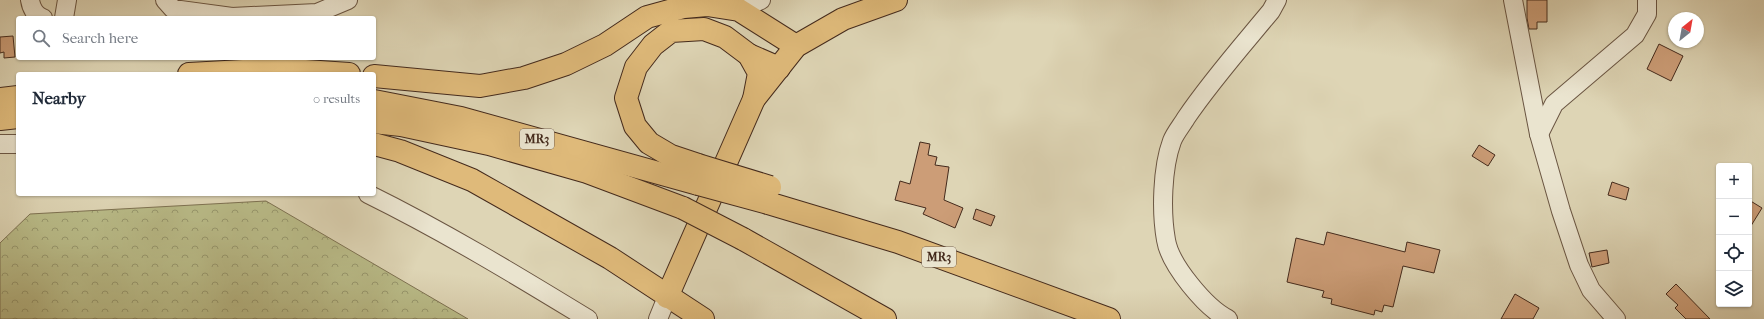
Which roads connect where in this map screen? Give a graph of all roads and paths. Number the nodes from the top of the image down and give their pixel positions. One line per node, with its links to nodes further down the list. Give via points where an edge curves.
1 (30, 0): 10 (street, via 31,7)
2 (165, 0): 3 (street, via 173,9 232,16 317,13)
3 (348, 0)
4 (761, 0): 9 (street)
5 (896, 0): 11 (main road, via 843,19)
6 (1277, 0): 36 (street, via 1271,11 1195,105 1172,140 1163,183 1166,241 1178,268 1199,295 1220,315)
7 (1513, 0): 24 (street)
8 (1647, 0): 24 (street, via 1647,14 1635,35 1554,104)
9 (739, 10): 11 (main road); 16 (main road, via 707,5 684,7 647,17 605,45 566,64 524,78 480,86)
10 (38, 16)
11 (796, 46): 13 (main road)
12 (749, 55): 13 (main road); 19 (main road, via 759,73); 28 (main road, via 725,37 704,29 671,31 654,45 636,68 626,98 635,126 649,143)
13 (779, 68): 19 (main road)
14 (224, 72): 15 (main road, via 276,69)
15 (320, 72)
16 (376, 76)
17 (16, 97): 18 (main road)
18 (0, 99)
19 (754, 99): 30 (main road)
20 (376, 101): 28 (main road, MR3, via 461,118)
21 (16, 116): 22 (main road)
22 (0, 119)
23 (376, 122): 34 (main road, MR3, bridge, via 489,144 587,172 683,208)
24 (1539, 134): 37 (street, via 1579,265 1591,290)
25 (0, 144): 26 (street)
26 (16, 144)
27 (376, 144): 30 (main road, via 400,150 472,180 610,258)
28 (698, 174): 35 (main road, MR3, bridge, via 769,195)
29 (372, 196): 31 (street, via 447,236)
30 (667, 297): 32 (street); 33 (main road)
31 (588, 319)
32 (658, 319)
33 (703, 319)
34 (885, 319)
35 (1109, 319)
36 (1228, 319)
37 (1616, 319)

